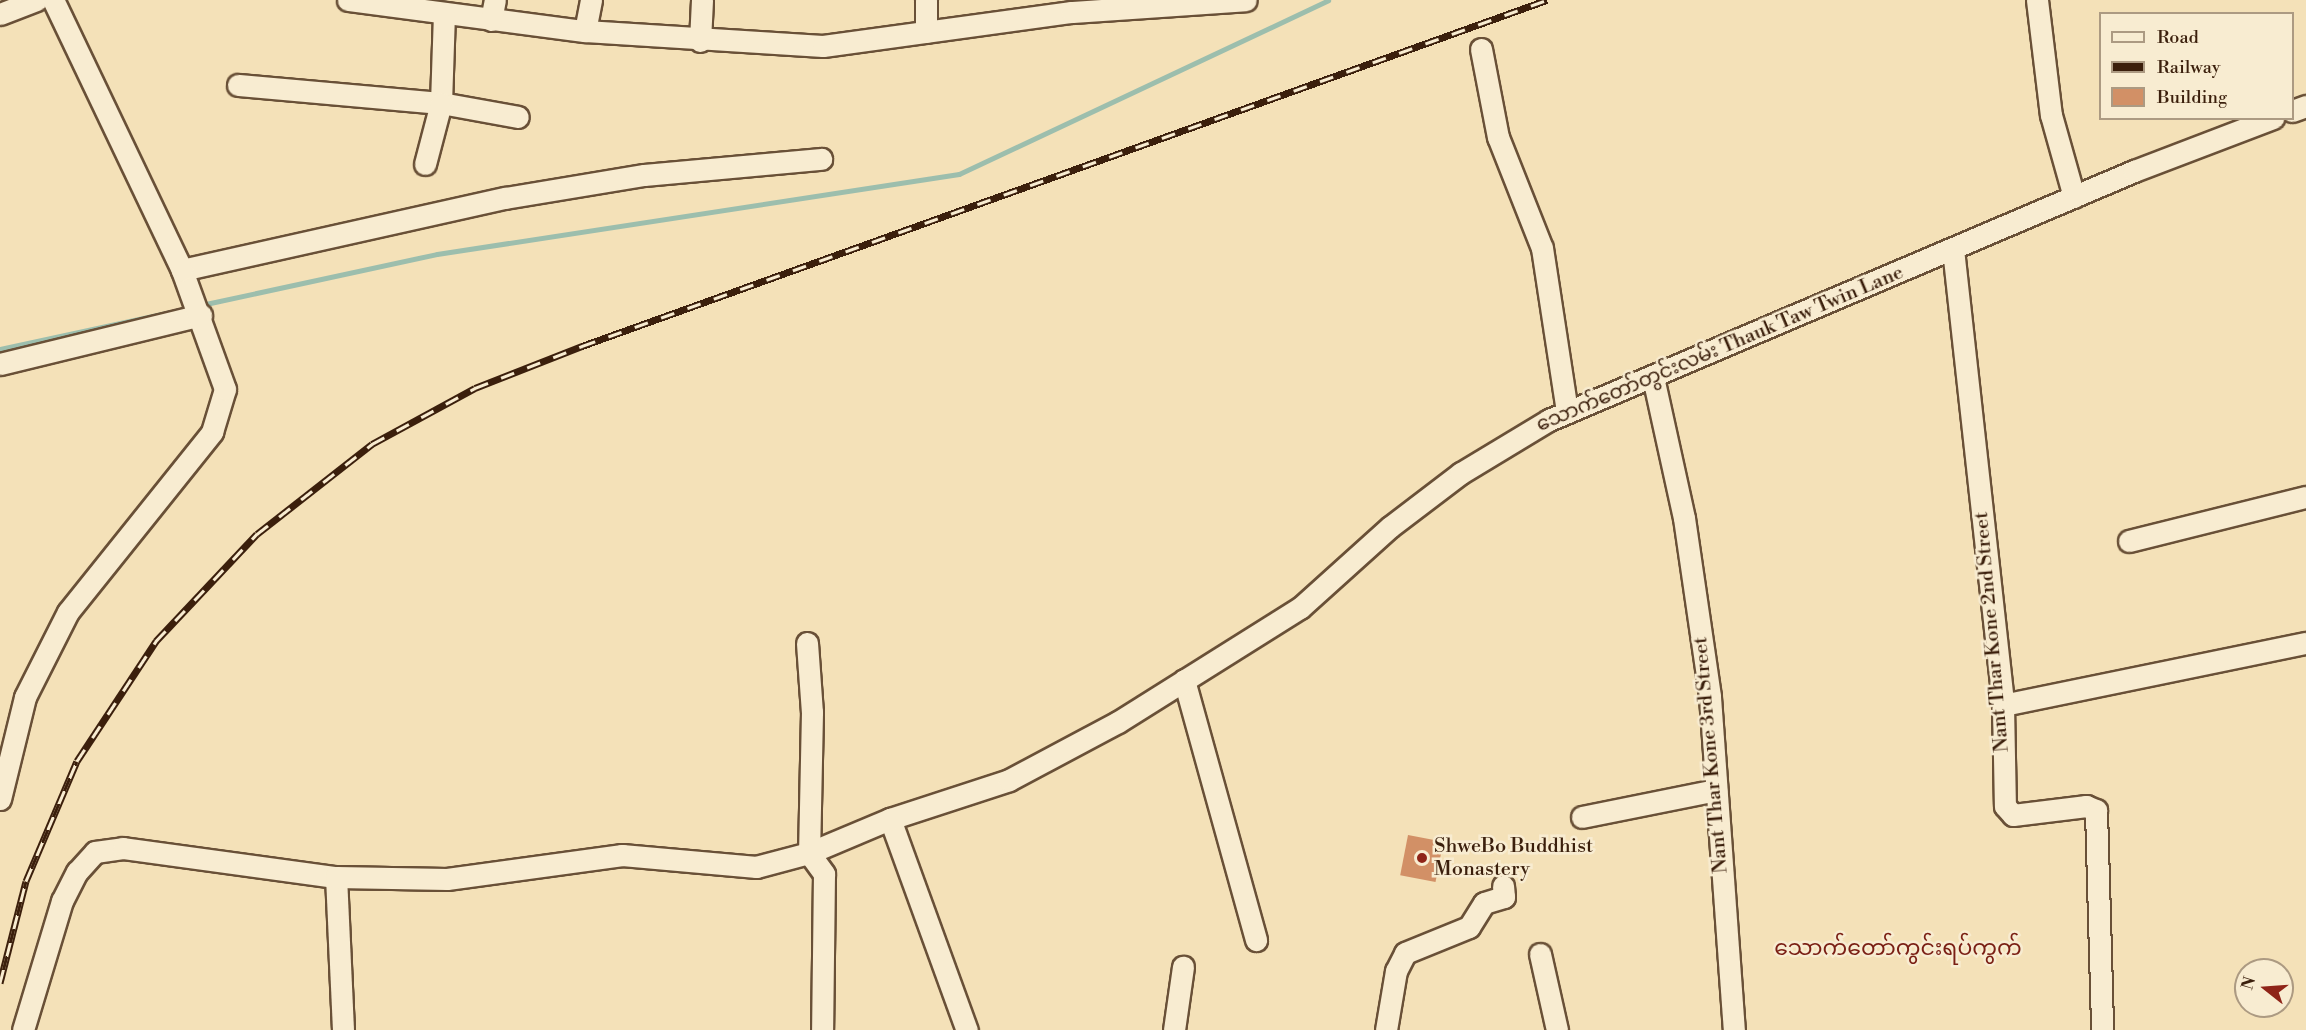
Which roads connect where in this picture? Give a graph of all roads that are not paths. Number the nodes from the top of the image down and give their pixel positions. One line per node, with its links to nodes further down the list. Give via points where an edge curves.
1 (36, 0): 14 (street)
2 (53, 0): 27 (street)
3 (348, 0): 9 (street)
4 (591, 0): 15 (street)
5 (702, 0): 17 (street)
6 (926, 0): 16 (street)
7 (1246, 0): 10 (street)
8 (2037, 0): 25 (street, via 2051,115)
9 (381, 2): 13 (street)
10 (1206, 2): 11 (street)
11 (1072, 6): 16 (street)
12 (493, 10): 13 (street); 15 (street)
13 (444, 13): 20 (street)
14 (0, 14)
15 (585, 31): 17 (street)
16 (926, 32): 17 (street, via 823,46)
17 (700, 41)
18 (1481, 49): 31 (street, via 1498,137 1542,248)
19 (238, 85): 20 (street)
20 (441, 103): 21 (street); 24 (street)
21 (518, 117)
22 (2268, 120): 25 (street, သောက်တော်တွင်းလမ်း Thauk Taw Twin Lane)
23 (821, 159): 27 (street, via 644,175 506,198)
24 (425, 164)
25 (2074, 196): 26 (street, သောက်တော်တွင်းလမ်း Thauk Taw Twin Lane)
26 (1953, 249): 30 (street, သောက်တော်တွင်းလမ်း Thauk Taw Twin Lane); 37 (street, Nant Thar Kone 2nd Street)
27 (182, 270): 28 (street)
28 (201, 315): 29 (street); 39 (street, via 225,388 212,432 68,612 25,698)
29 (0, 364)
30 (1653, 377): 31 (street, သောက်တော်တွင်းလမ်း Thauk Taw Twin Lane); 38 (street, Nant Thar Kone 3rd Street, via 1684,518 1710,698)
31 (1567, 412): 36 (street, သောက်တော်တွင်းလမ်း Thauk Taw Twin Lane, via 1461,473 1390,527 1300,608)
32 (2306, 497): 33 (street)
33 (2129, 541)
34 (807, 643): 42 (street, via 812,712)
35 (2306, 644): 37 (street)
36 (1184, 681): 41 (street, သောက်တော်တွင်းလမ်း Thauk Taw Twin Lane, via 1009,780); 45 (street)
37 (2003, 705): 56 (street, Nant Thar Kone 2nd Street, via 2008,812 2086,806 2096,810)
38 (1716, 790): 40 (street); 55 (street, Nant Thar Kone 3rd Street)
39 (0, 799)
40 (1582, 817)
41 (890, 819): 42 (street, သောက်တော်တွင်းလမ်း Thauk Taw Twin Lane); 51 (street)
42 (808, 853): 43 (street, သောက်တော်တွင်းလမ်း Thauk Taw Twin Lane, via 756,867 622,855 447,879); 50 (street, via 824,874)
43 (336, 877): 48 (street, သောက်တော်တွင်းလမ်း Thauk Taw Twin Lane, via 123,849 95,852 77,872 63,901); 49 (street)
44 (1503, 886): 53 (street, via 1504,897 1484,903 1469,927 1405,953 1396,971)
45 (1256, 940)
46 (1540, 954): 54 (street)
47 (1183, 967): 52 (street)
48 (23, 1030)
49 (343, 1030)
50 (822, 1030)
51 (967, 1030)
52 (1174, 1030)
53 (1386, 1030)
54 (1557, 1030)
55 (1734, 1030)
56 (2102, 1030)

